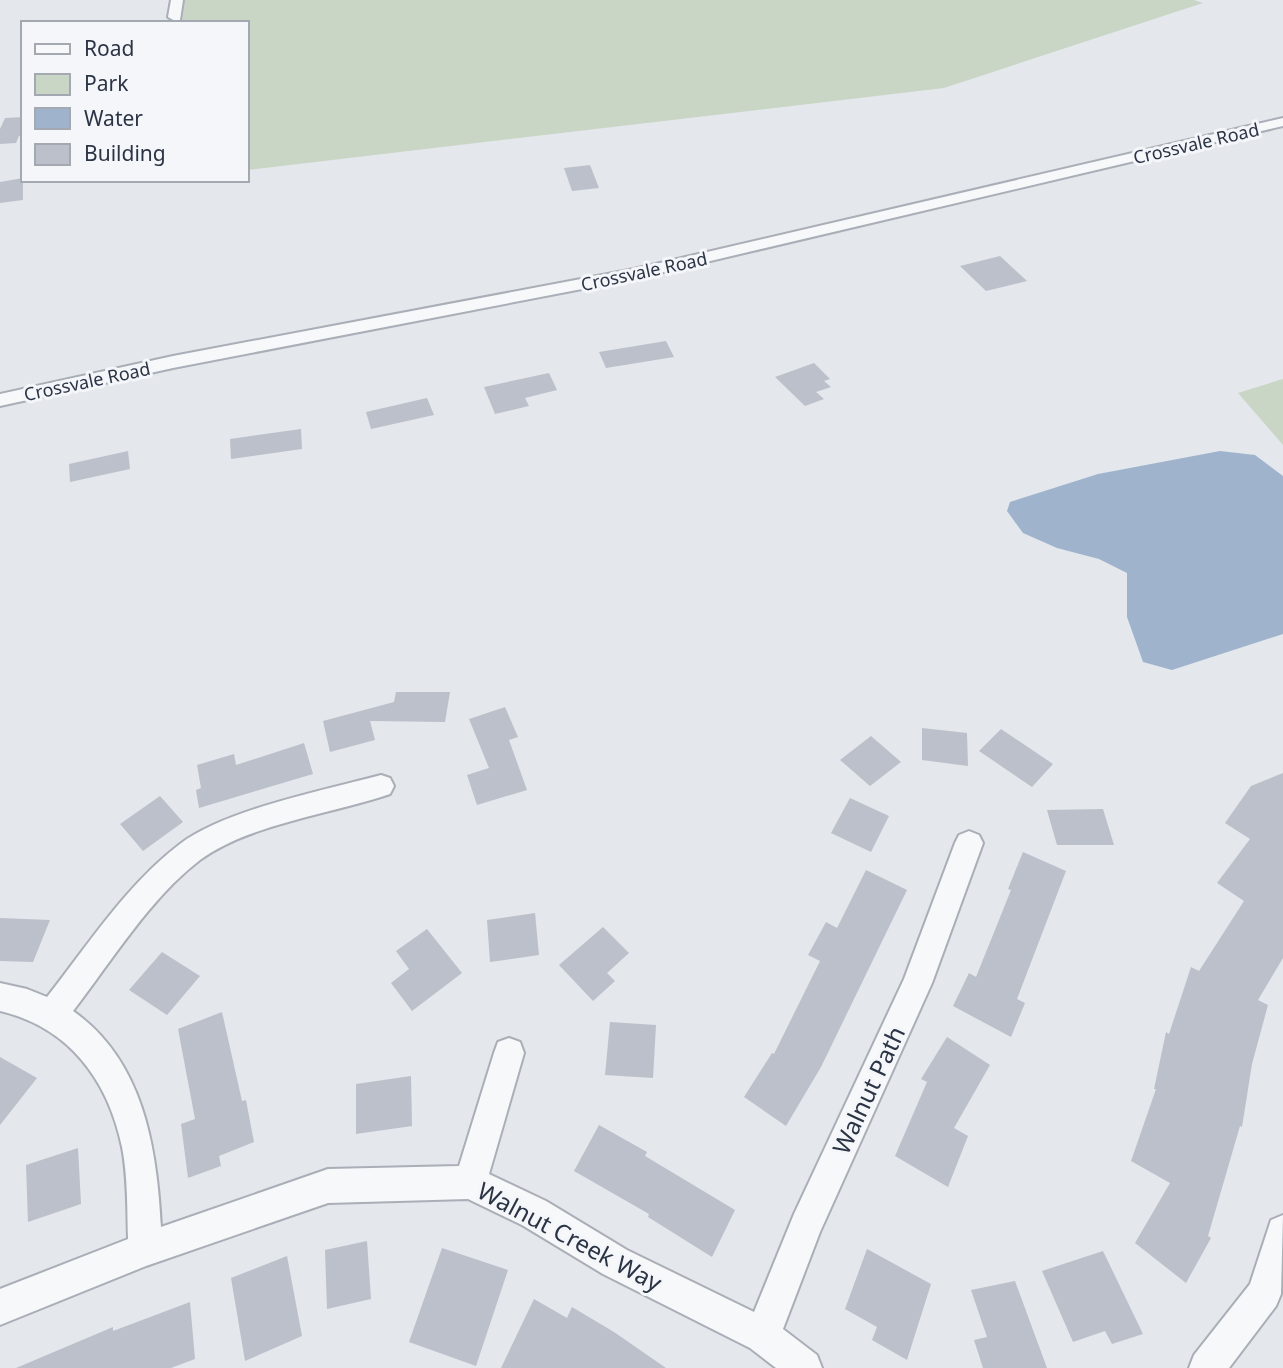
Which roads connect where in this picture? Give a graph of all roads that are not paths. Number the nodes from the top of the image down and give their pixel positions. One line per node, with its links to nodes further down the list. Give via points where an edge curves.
1 (177, 0): 2 (street)
2 (175, 17)
3 (1283, 122): 4 (street, Crossvale Road, via 646,272 173,362)
4 (0, 400)
5 (381, 786): 8 (street, via 279,814 191,851 154,884)
6 (969, 843): 14 (street, Walnut Path, via 917,983 806,1226)
7 (0, 996): 8 (street)
8 (53, 1013): 12 (street, via 104,1061 125,1101 138,1148)
9 (509, 1053): 10 (street)
10 (470, 1182): 12 (street, Walnut Creek Way, via 328,1186); 14 (street, Walnut Creek Way, via 534,1213 615,1262)
11 (1283, 1232): 16 (street, via 1264,1294)
12 (146, 1249): 13 (street, Walnut Creek Way)
13 (0, 1307)
14 (763, 1335): 15 (street, Walnut Creek Way)
15 (804, 1368)
16 (1207, 1368)

